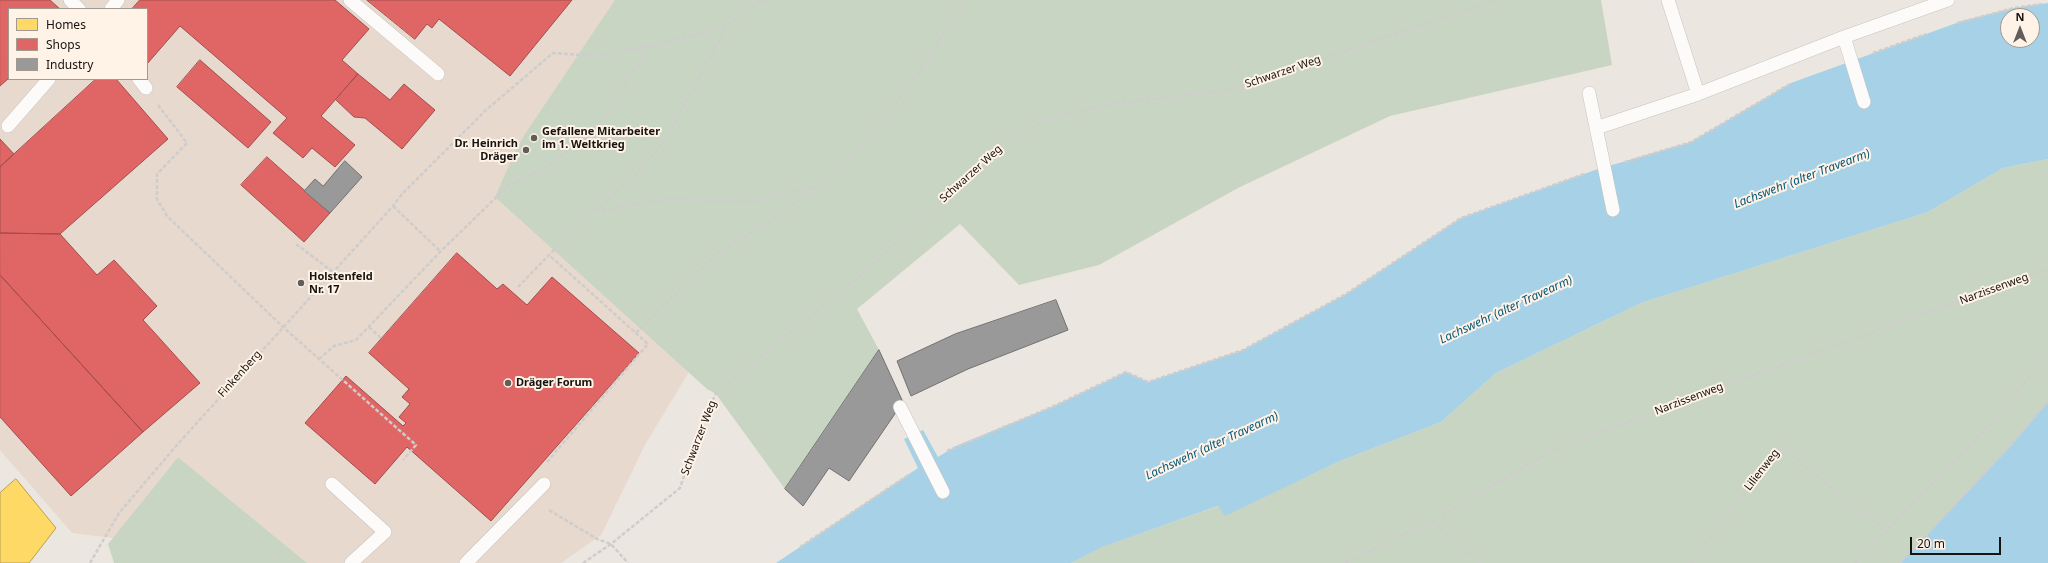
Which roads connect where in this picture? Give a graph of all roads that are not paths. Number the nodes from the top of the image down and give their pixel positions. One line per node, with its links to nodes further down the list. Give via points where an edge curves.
1 (70, 0): 6 (lane)
2 (118, 0): 7 (lane)
3 (350, 0): 9 (lane)
4 (1668, 0): 12 (lane)
5 (1948, 0): 8 (lane)
6 (78, 8)
7 (112, 8)
8 (1844, 37): 12 (lane); 13 (lane)
9 (438, 74)
10 (48, 80): 14 (lane)
11 (1590, 93): 15 (lane)
12 (1698, 94): 15 (lane)
13 (1864, 102)
14 (8, 126)
15 (1596, 128): 16 (lane)
16 (1613, 210)
17 (900, 407): 20 (lane)
18 (332, 484): 21 (lane, via 385,532)
19 (544, 484): 22 (lane)
20 (943, 492)
21 (351, 563)
22 (466, 563)

